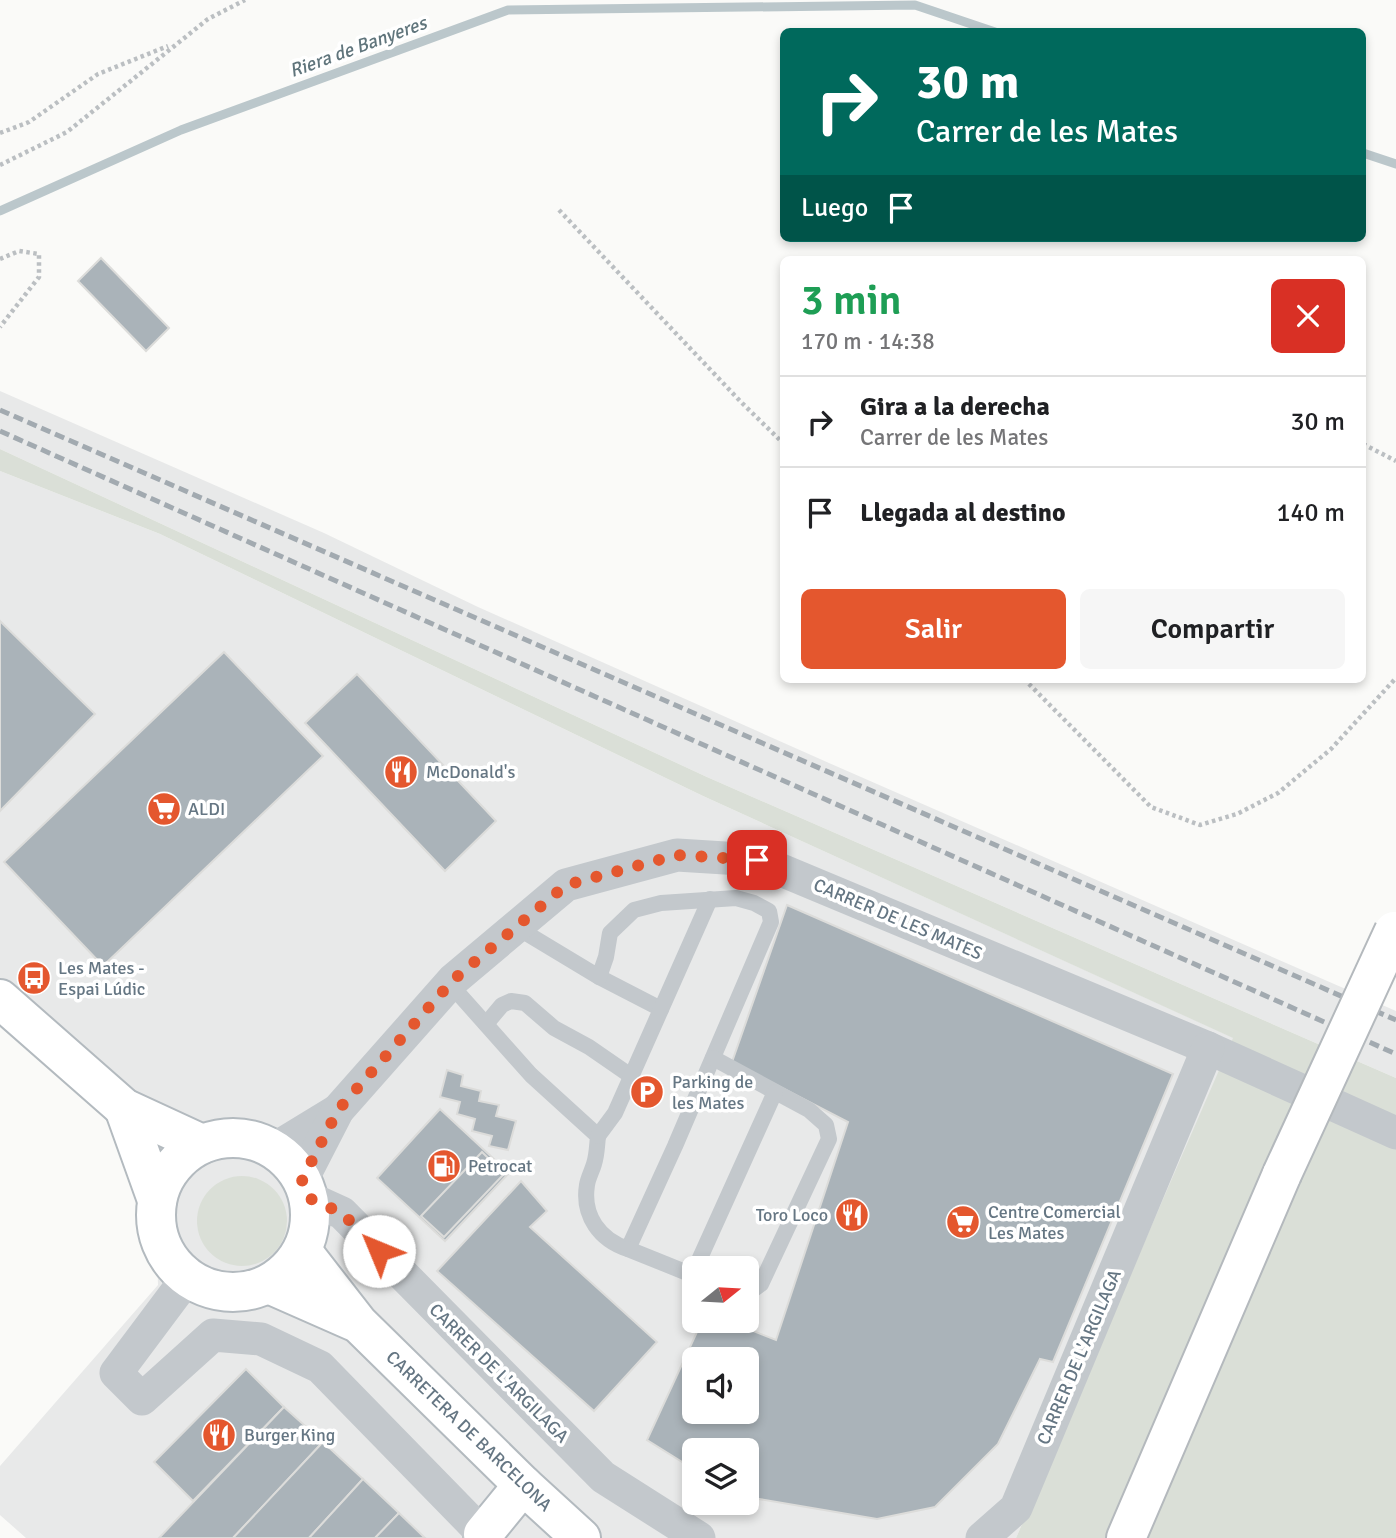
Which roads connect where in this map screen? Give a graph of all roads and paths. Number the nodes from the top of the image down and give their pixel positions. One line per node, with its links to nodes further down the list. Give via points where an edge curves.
1 (245, 0): 2 (path)
2 (176, 43): 3 (path, via 98,74 29,122); 4 (path, via 67,132)
3 (0, 133)
4 (0, 165)
5 (559, 210): 8 (path)
6 (0, 259): 7 (path, via 19,251 39,254 39,277)
7 (0, 327)
8 (780, 440)
9 (1366, 446): 10 (path)
10 (1396, 461)
11 (1396, 678): 12 (path, via 1331,749 1278,793 1237,814 1200,825 1151,807)
12 (1028, 683)
13 (710, 899): 16 (lane, via 634,910 610,933); 19 (lane); 22 (lane, via 754,903 769,911 771,922)
14 (516, 927): 16 (lane); 17 (street, CARRER DE LES MATES); 21 (street, CARRER DE LES MATES, via 566,885 677,855 757,860)
15 (1395, 929): 46 (main road, bridge, via 1282,1174)
16 (599, 977): 19 (lane)
17 (450, 984): 20 (lane); 26 (street, CARRER DE LES MATES)
18 (0, 1000): 25 (main road)
19 (661, 1009): 23 (lane)
20 (486, 1024): 23 (lane, via 511,1001 525,1003 554,1028); 28 (lane, via 531,1075)
21 (1208, 1048): 27 (street, CARRER DE LES MATES); 45 (street, CARRER DE L'ARGILAGA, via 1016,1508)
22 (713, 1058): 24 (lane); 33 (lane)
23 (631, 1076): 28 (lane, via 615,1113)
24 (775, 1092): 35 (lane); 39 (lane, via 818,1118 826,1125 829,1139)
25 (124, 1108): 29 (main road); 32 (main road)
26 (338, 1110): 30 (street, CARRER DE LES MATES); 31 (street, CARRER DE LES MATES)
27 (1396, 1133)
28 (598, 1136): 33 (lane, via 595,1163 586,1185 592,1222 609,1241)
29 (202, 1144): 30 (main road, via 238,1138); 32 (main road, via 173,1167)
30 (274, 1149): 31 (main road, via 290,1163)
31 (305, 1189): 34 (main road, via 310,1225); 44 (street, CARRER DE L'ARGILAGA, via 342,1213 603,1477)
32 (157, 1200): 37 (main road, via 157,1230 167,1257)
33 (628, 1249): 36 (lane)
34 (302, 1251): 38 (main road, via 288,1270); 40 (main road, CARRETERA DE BARCELONA)
35 (701, 1256)
36 (682, 1268)
37 (187, 1278): 38 (main road, via 213,1290 242,1293); 42 (street, via 116,1373 142,1399 213,1335 261,1339 320,1367)
38 (269, 1284): 40 (main road, CARRETERA DE BARCELONA)
39 (760, 1285)
40 (358, 1323): 41 (main road, CARRETERA DE BARCELONA)
41 (523, 1485): 42 (main road); 43 (main road, CARRETERA DE BARCELONA)
42 (481, 1536)
43 (580, 1538)
44 (699, 1538)
45 (982, 1538)
46 (1126, 1538)

